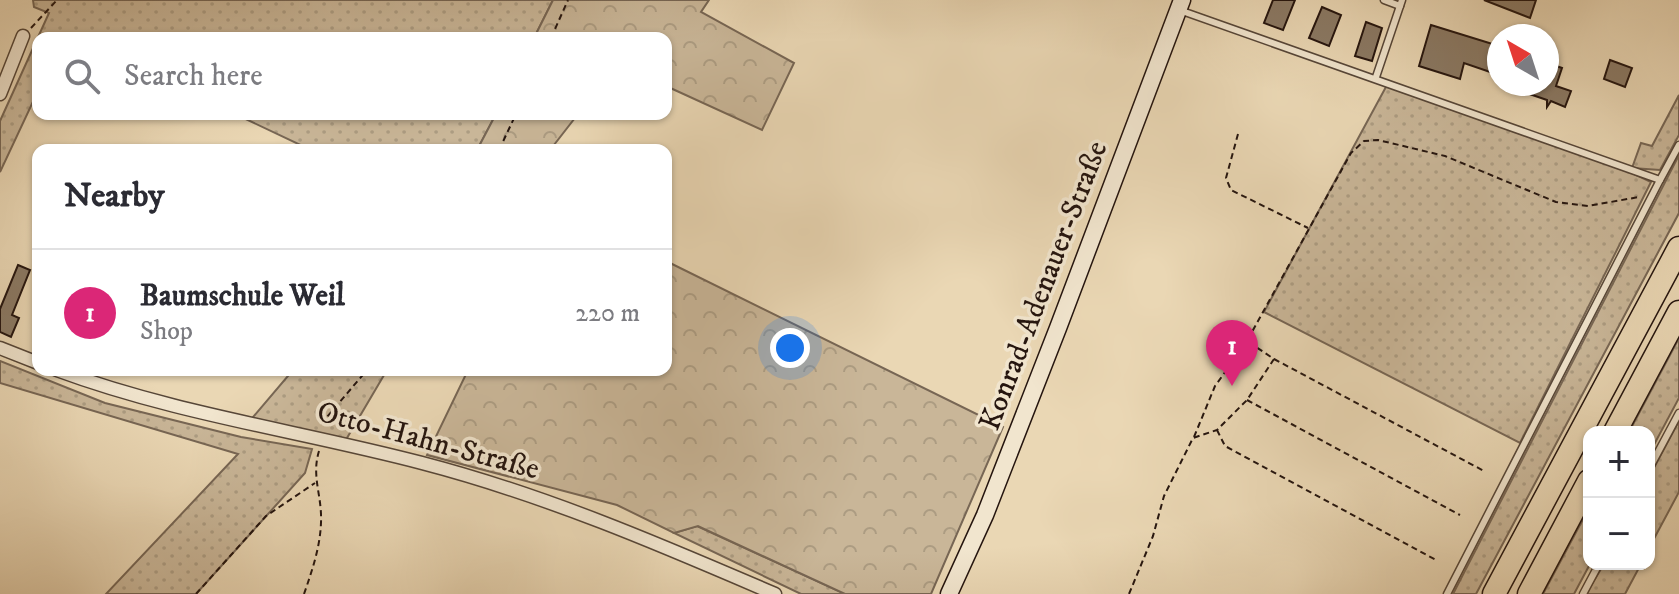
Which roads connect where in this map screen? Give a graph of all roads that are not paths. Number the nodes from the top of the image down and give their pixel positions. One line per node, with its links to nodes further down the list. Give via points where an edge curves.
1 (1384, 0): 2 (lane)
2 (1401, 3): 5 (lane)
3 (1180, 5): 5 (lane); 19 (main road, Konrad-Adenauer-Straße, via 1058,328)
4 (23, 36): 6 (street)
5 (1376, 77): 8 (lane)
6 (0, 94)
7 (1679, 145): 8 (lane)
8 (1660, 180): 21 (lane)
9 (1679, 248): 22 (highway)
10 (1679, 312): 15 (highway)
11 (0, 348): 12 (street)
12 (32, 361)
13 (76, 376): 20 (street, Otto-Hahn-Straße, via 181,410 520,490)
14 (1679, 413): 16 (lane)
15 (1618, 426)
16 (1655, 458)
17 (1583, 492): 23 (highway)
18 (1596, 570): 24 (lane)
19 (950, 592)
20 (775, 594)
21 (1447, 594)
22 (1494, 594)
23 (1529, 594)
24 (1583, 594)

